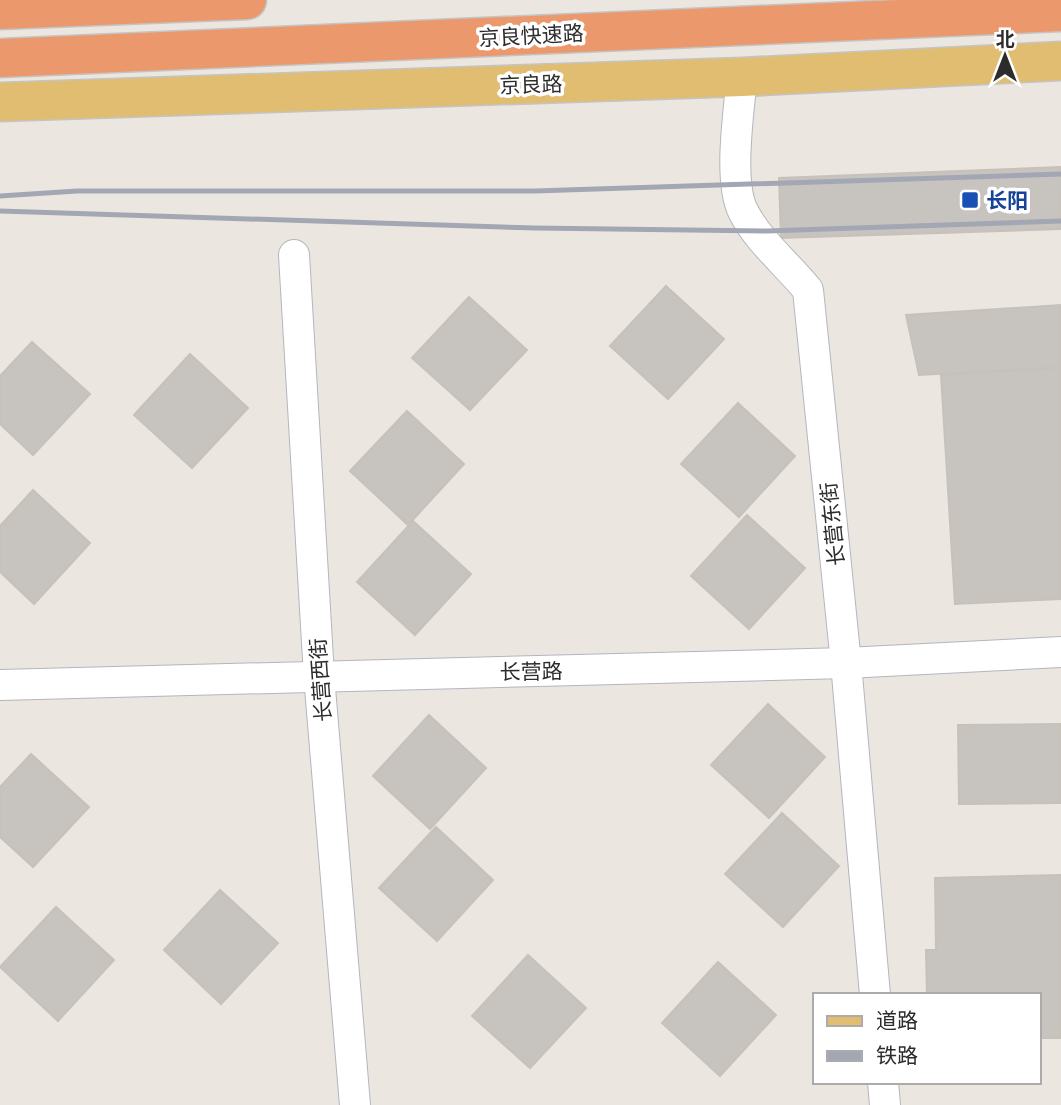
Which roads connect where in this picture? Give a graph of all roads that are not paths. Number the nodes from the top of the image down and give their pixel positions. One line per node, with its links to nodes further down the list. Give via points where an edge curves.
1 (247, 0): 2 (highway)
2 (0, 10)
3 (1061, 12): 4 (highway, 京良快速路)
4 (0, 58)
5 (1061, 61): 6 (main road, 京良路)
6 (742, 77): 7 (main road, 京良路); 10 (street, 长营东街, via 735,160 742,209 808,290)
7 (0, 102)
8 (294, 255): 11 (street, 长营西街)
9 (1061, 652): 10 (street, 长营路)
10 (846, 663): 11 (street, 长营路); 13 (street, 长营东街)
11 (319, 676): 12 (street, 长营路); 15 (street, 长营西街)
12 (0, 685)
13 (875, 993)
14 (883, 1084): 16 (street)
15 (355, 1105)
16 (885, 1105)

